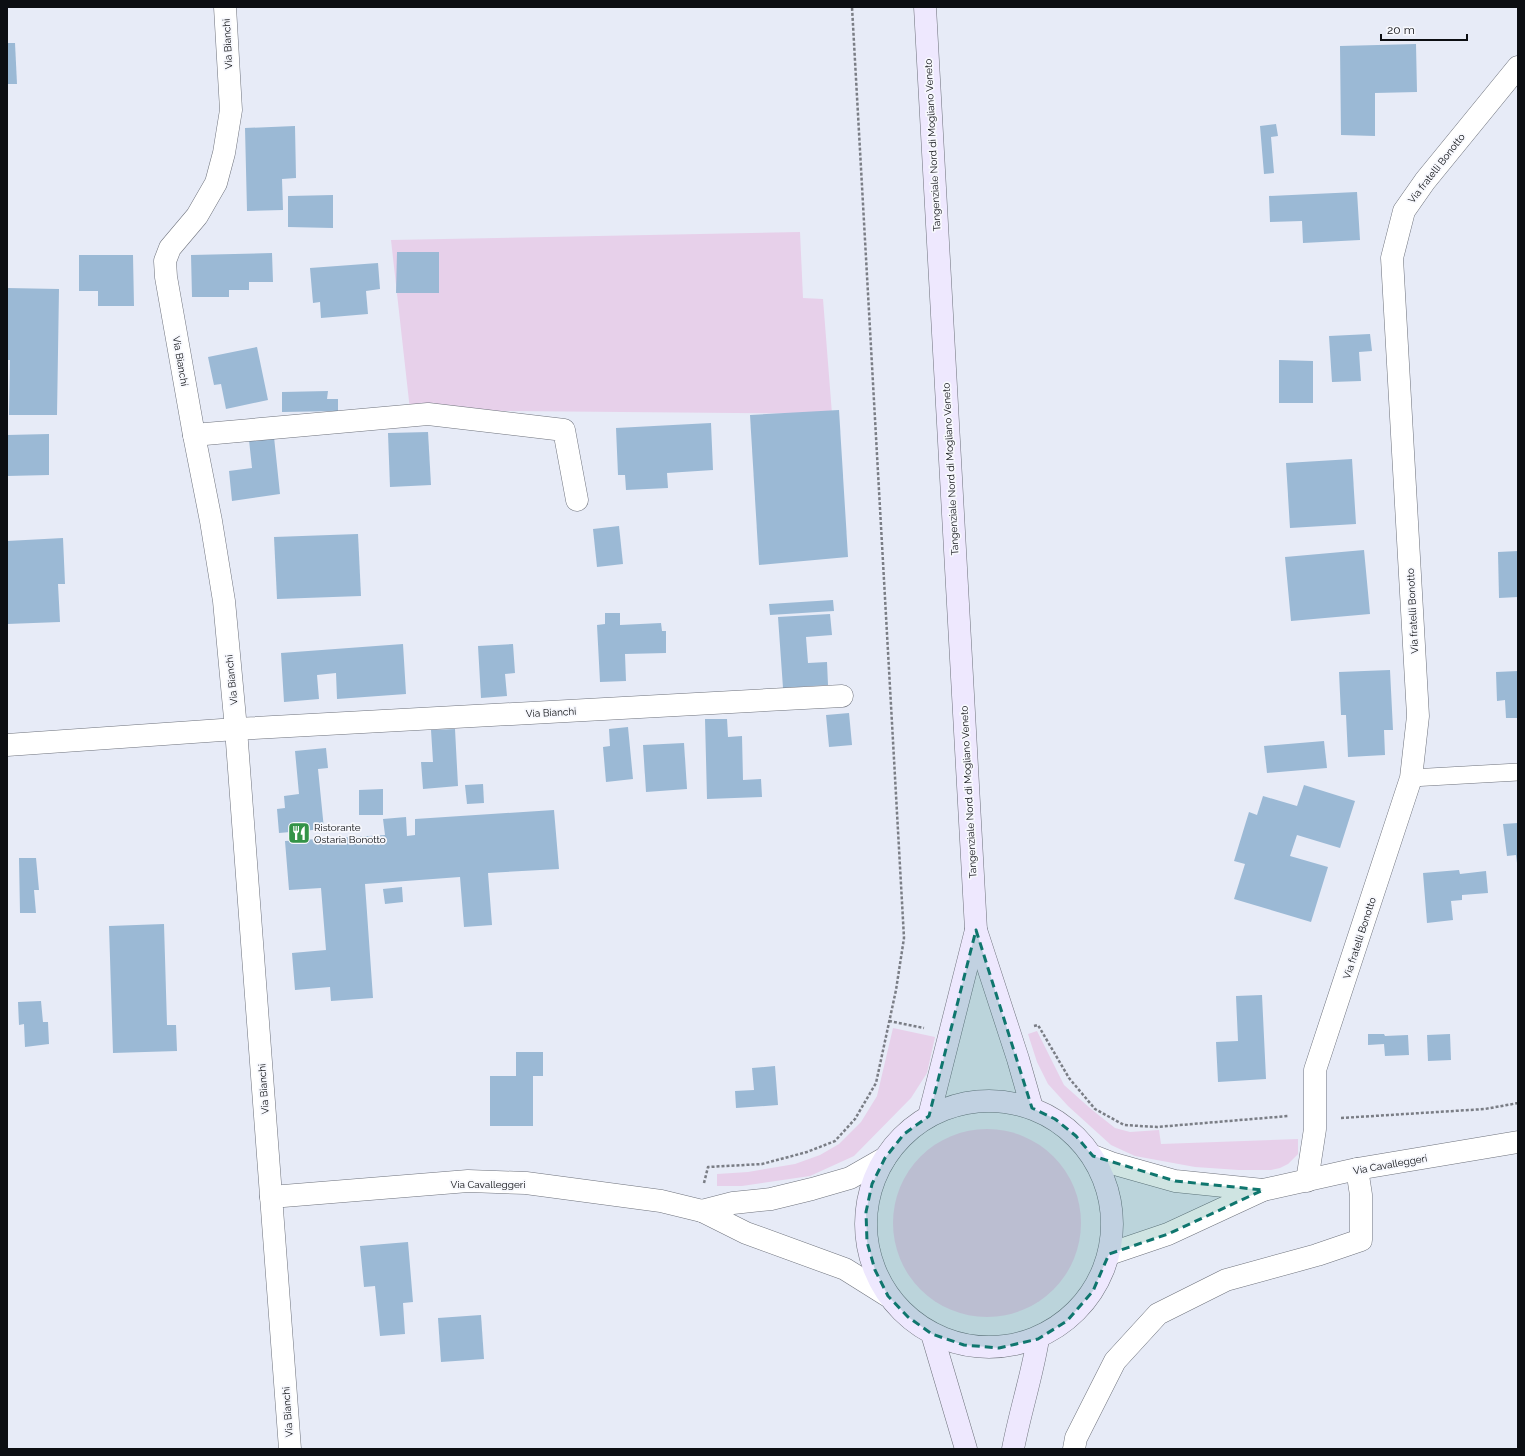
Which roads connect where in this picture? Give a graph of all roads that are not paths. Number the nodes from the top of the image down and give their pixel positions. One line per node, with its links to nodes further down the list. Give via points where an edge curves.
1 (226, 7): 4 (street, Via Bianchi, via 231,110 224,153 216,183 197,216 170,248 165,261)
2 (925, 7): 11 (main road, Tangenziale Nord di Mogliano Veneto)
3 (1518, 67): 10 (street, Via fratelli Bonotto, via 1425,181 1404,211 1392,258 1418,716)
4 (194, 435): 5 (street, via 428,414 564,430); 7 (street, Via Bianchi, via 224,601)
5 (577, 500)
6 (842, 696): 7 (street, Via Bianchi)
7 (236, 729): 8 (street, Via Bianchi); 20 (street, Via Bianchi)
8 (7, 745)
9 (1518, 772): 10 (lane)
10 (1412, 778): 18 (street, Via fratelli Bonotto, via 1315,1070 1315,1129)
11 (976, 930): 12 (main road); 13 (main road)
12 (1032, 1108): 13 (main road, via 1006,1101 979,1100 953,1105); 15 (main road, via 1055,1119 1076,1136)
13 (929, 1116): 16 (main road, via 904,1134)
14 (1518, 1142): 17 (street, Via Cavalleggeri)
15 (1093, 1156): 19 (street, via 1175,1181); 22 (main road, via 1107,1187 1113,1220)
16 (885, 1158): 21 (street, via 850,1178 820,1187 771,1199 733,1202); 23 (main road, via 872,1184 866,1212 867,1242 875,1270)
17 (1357, 1169): 18 (street, Via Cavalleggeri); 29 (street, via 1361,1195 1361,1240 1226,1280 1158,1314 1115,1361 1076,1438)
18 (1307, 1181): 19 (street, Via Cavalleggeri)
19 (1263, 1190): 22 (street, via 1168,1234)
20 (272, 1197): 21 (street, Via Cavalleggeri, via 476,1182 526,1184 661,1201); 26 (street, Via Bianchi)
21 (702, 1211): 23 (street, Via Cavalleggeri, via 746,1233 845,1269)
22 (1109, 1254): 25 (main road, via 1093,1291 1067,1321)
23 (888, 1296): 24 (main road, via 908,1317)
24 (932, 1334): 25 (main road, via 964,1345 998,1348); 27 (main road)
25 (1038, 1339): 28 (main road)
26 (290, 1449)
27 (966, 1449)
28 (1013, 1449)
29 (1074, 1449)

